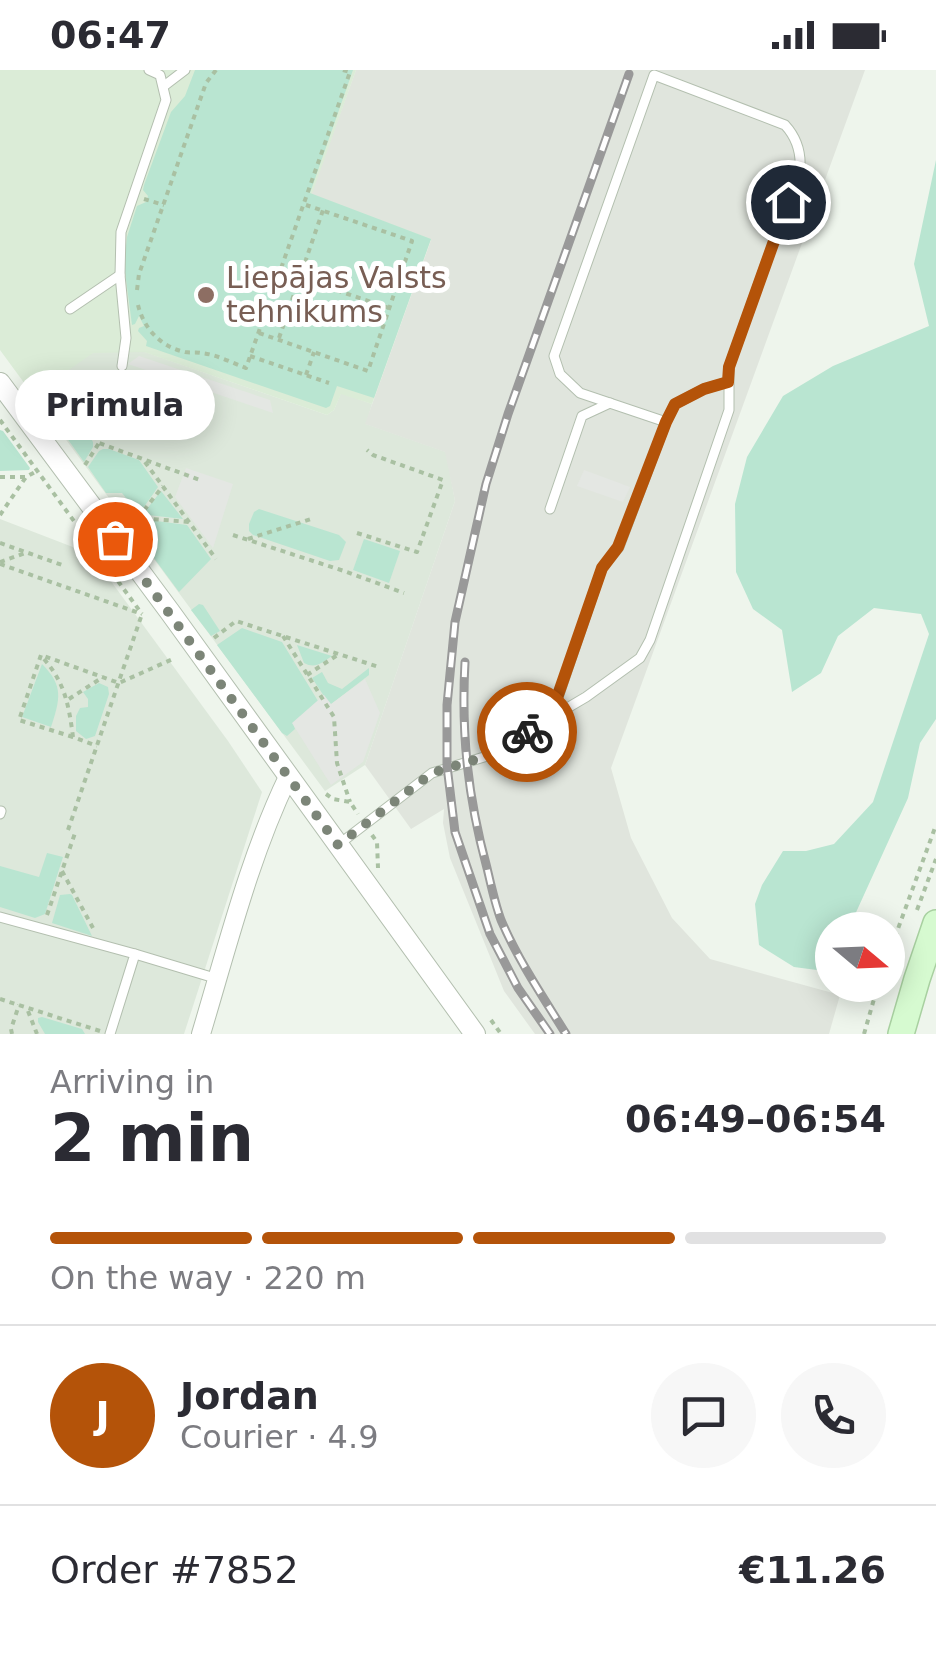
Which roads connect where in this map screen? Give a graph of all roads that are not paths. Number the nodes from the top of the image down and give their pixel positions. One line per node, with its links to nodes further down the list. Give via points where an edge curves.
1 (148, 70): 3 (lane)
2 (185, 70): 3 (lane)
3 (164, 86): 4 (lane, via 166,100 121,232)
4 (120, 276): 5 (lane); 6 (lane)
5 (70, 309)
6 (122, 366)
7 (728, 382): 9 (lane, via 800,156 785,125 654,75 554,356 560,374 580,392); 10 (lane, via 675,404); 12 (lane, via 729,410 650,640 640,658)
8 (0, 384): 13 (street)
9 (610, 403): 10 (lane); 11 (lane, via 582,416)
10 (666, 422): 12 (lane, via 618,547 602,568)
11 (550, 510)
12 (550, 718): 14 (lane, via 484,757 432,773)
13 (288, 778): 14 (street); 18 (street)
14 (338, 845): 19 (street)
15 (0, 918): 17 (lane)
16 (936, 923): 22 (main road)
17 (135, 954): 18 (lane); 20 (lane)
18 (218, 979): 21 (street)
19 (482, 1027)
20 (110, 1034)
21 (201, 1034)
22 (902, 1034)

